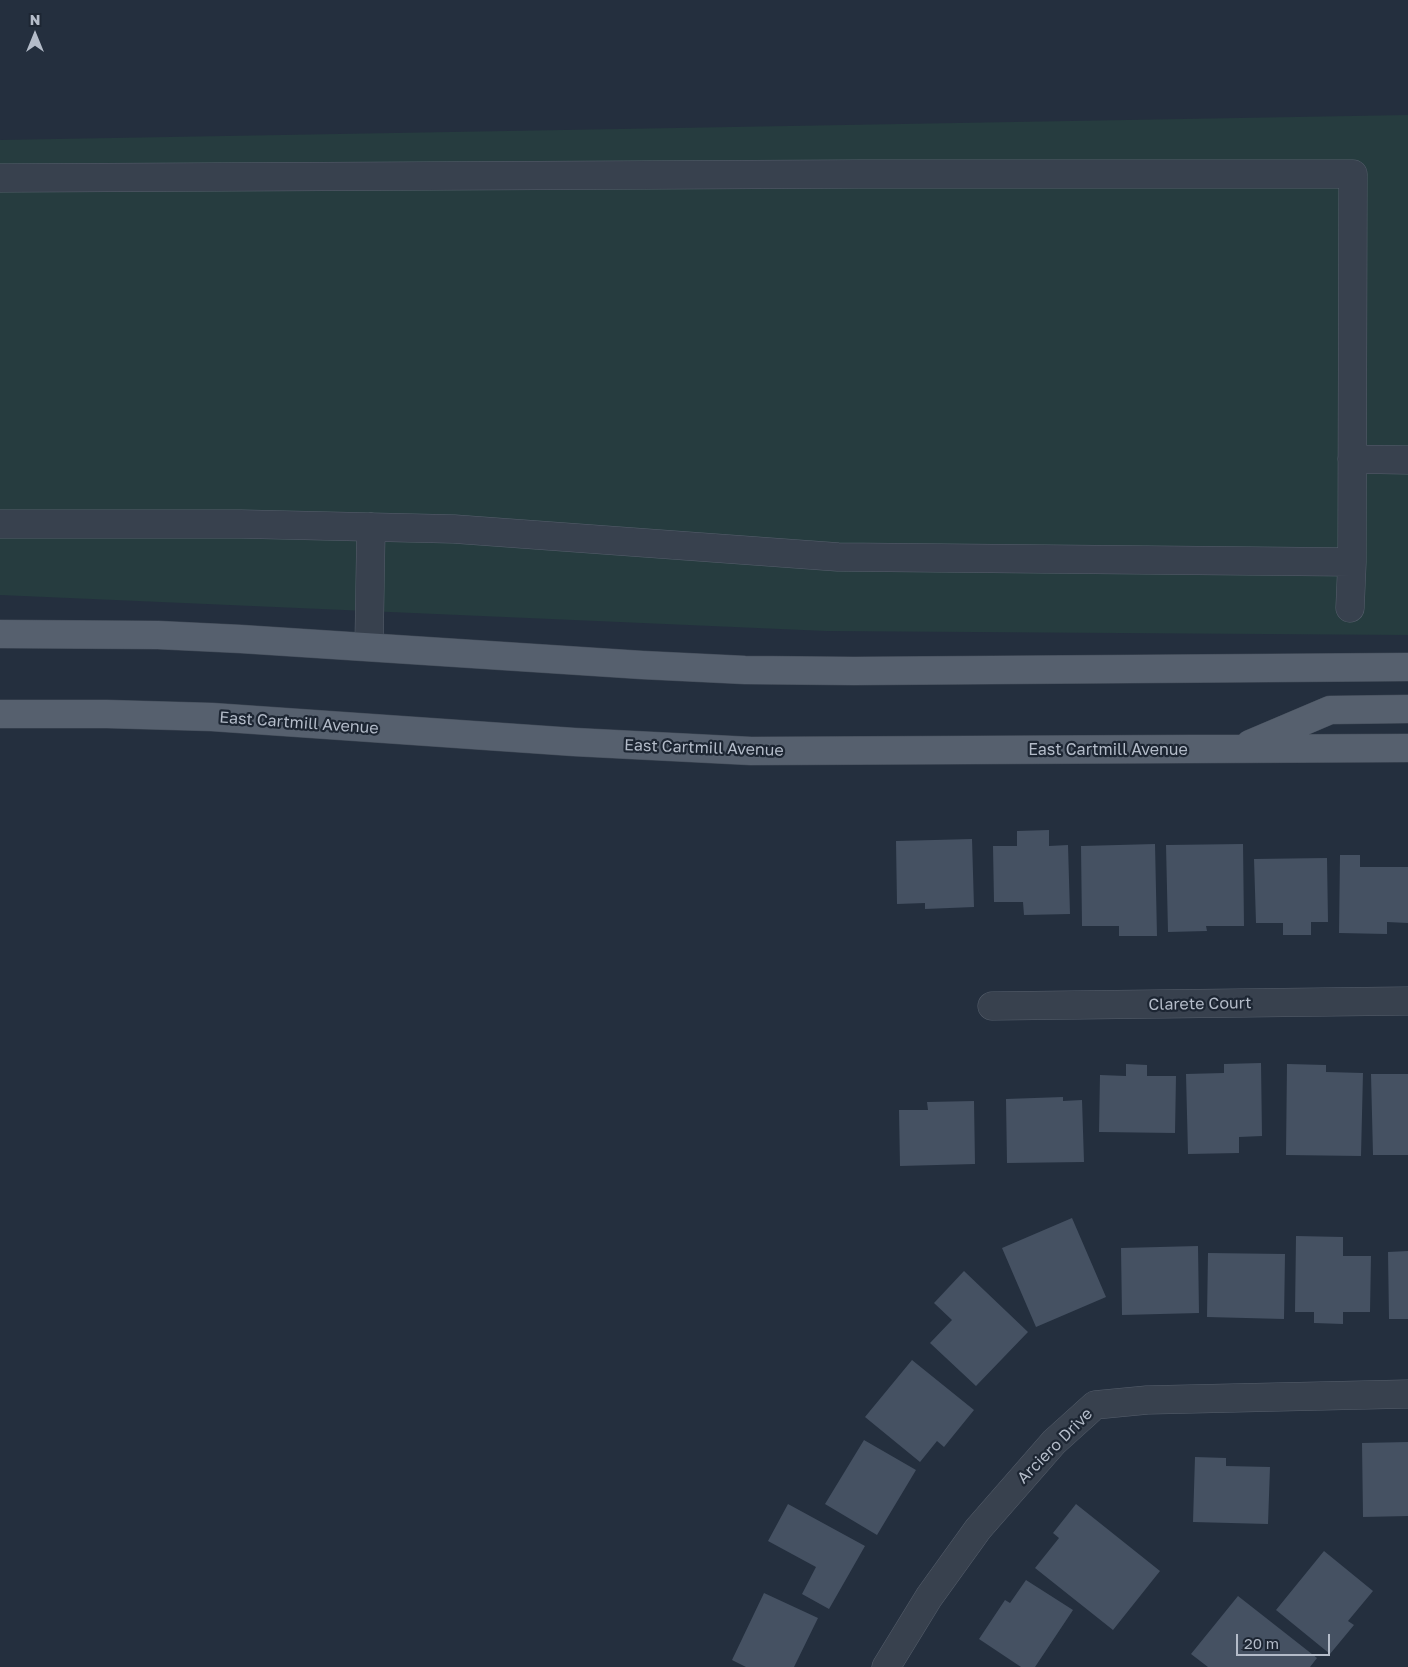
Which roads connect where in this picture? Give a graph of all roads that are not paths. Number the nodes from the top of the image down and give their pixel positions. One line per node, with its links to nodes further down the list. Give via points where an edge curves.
1 (0, 178): 2 (street, via 1353,174)
2 (1352, 459): 3 (street); 6 (street)
3 (1408, 460)
4 (0, 524): 5 (street)
5 (371, 527): 6 (street, via 454,529 838,557); 9 (street)
6 (1352, 562): 7 (street)
7 (1350, 608)
8 (0, 634): 9 (main road, via 158,635)
9 (369, 646): 10 (main road, via 642,666 745,670)
10 (1408, 667)
11 (1408, 709): 14 (main road, via 1330,710)
12 (0, 714): 14 (main road, East Cartmill Avenue, via 212,717 751,751)
13 (1408, 748): 14 (main road, East Cartmill Avenue)
14 (1237, 749)
15 (1408, 1001): 16 (street, Clarete Court)
16 (992, 1006)
17 (1408, 1394): 18 (street, Arciero Drive, via 1146,1400 1095,1405 1054,1442 978,1529 929,1597)
18 (886, 1667)

